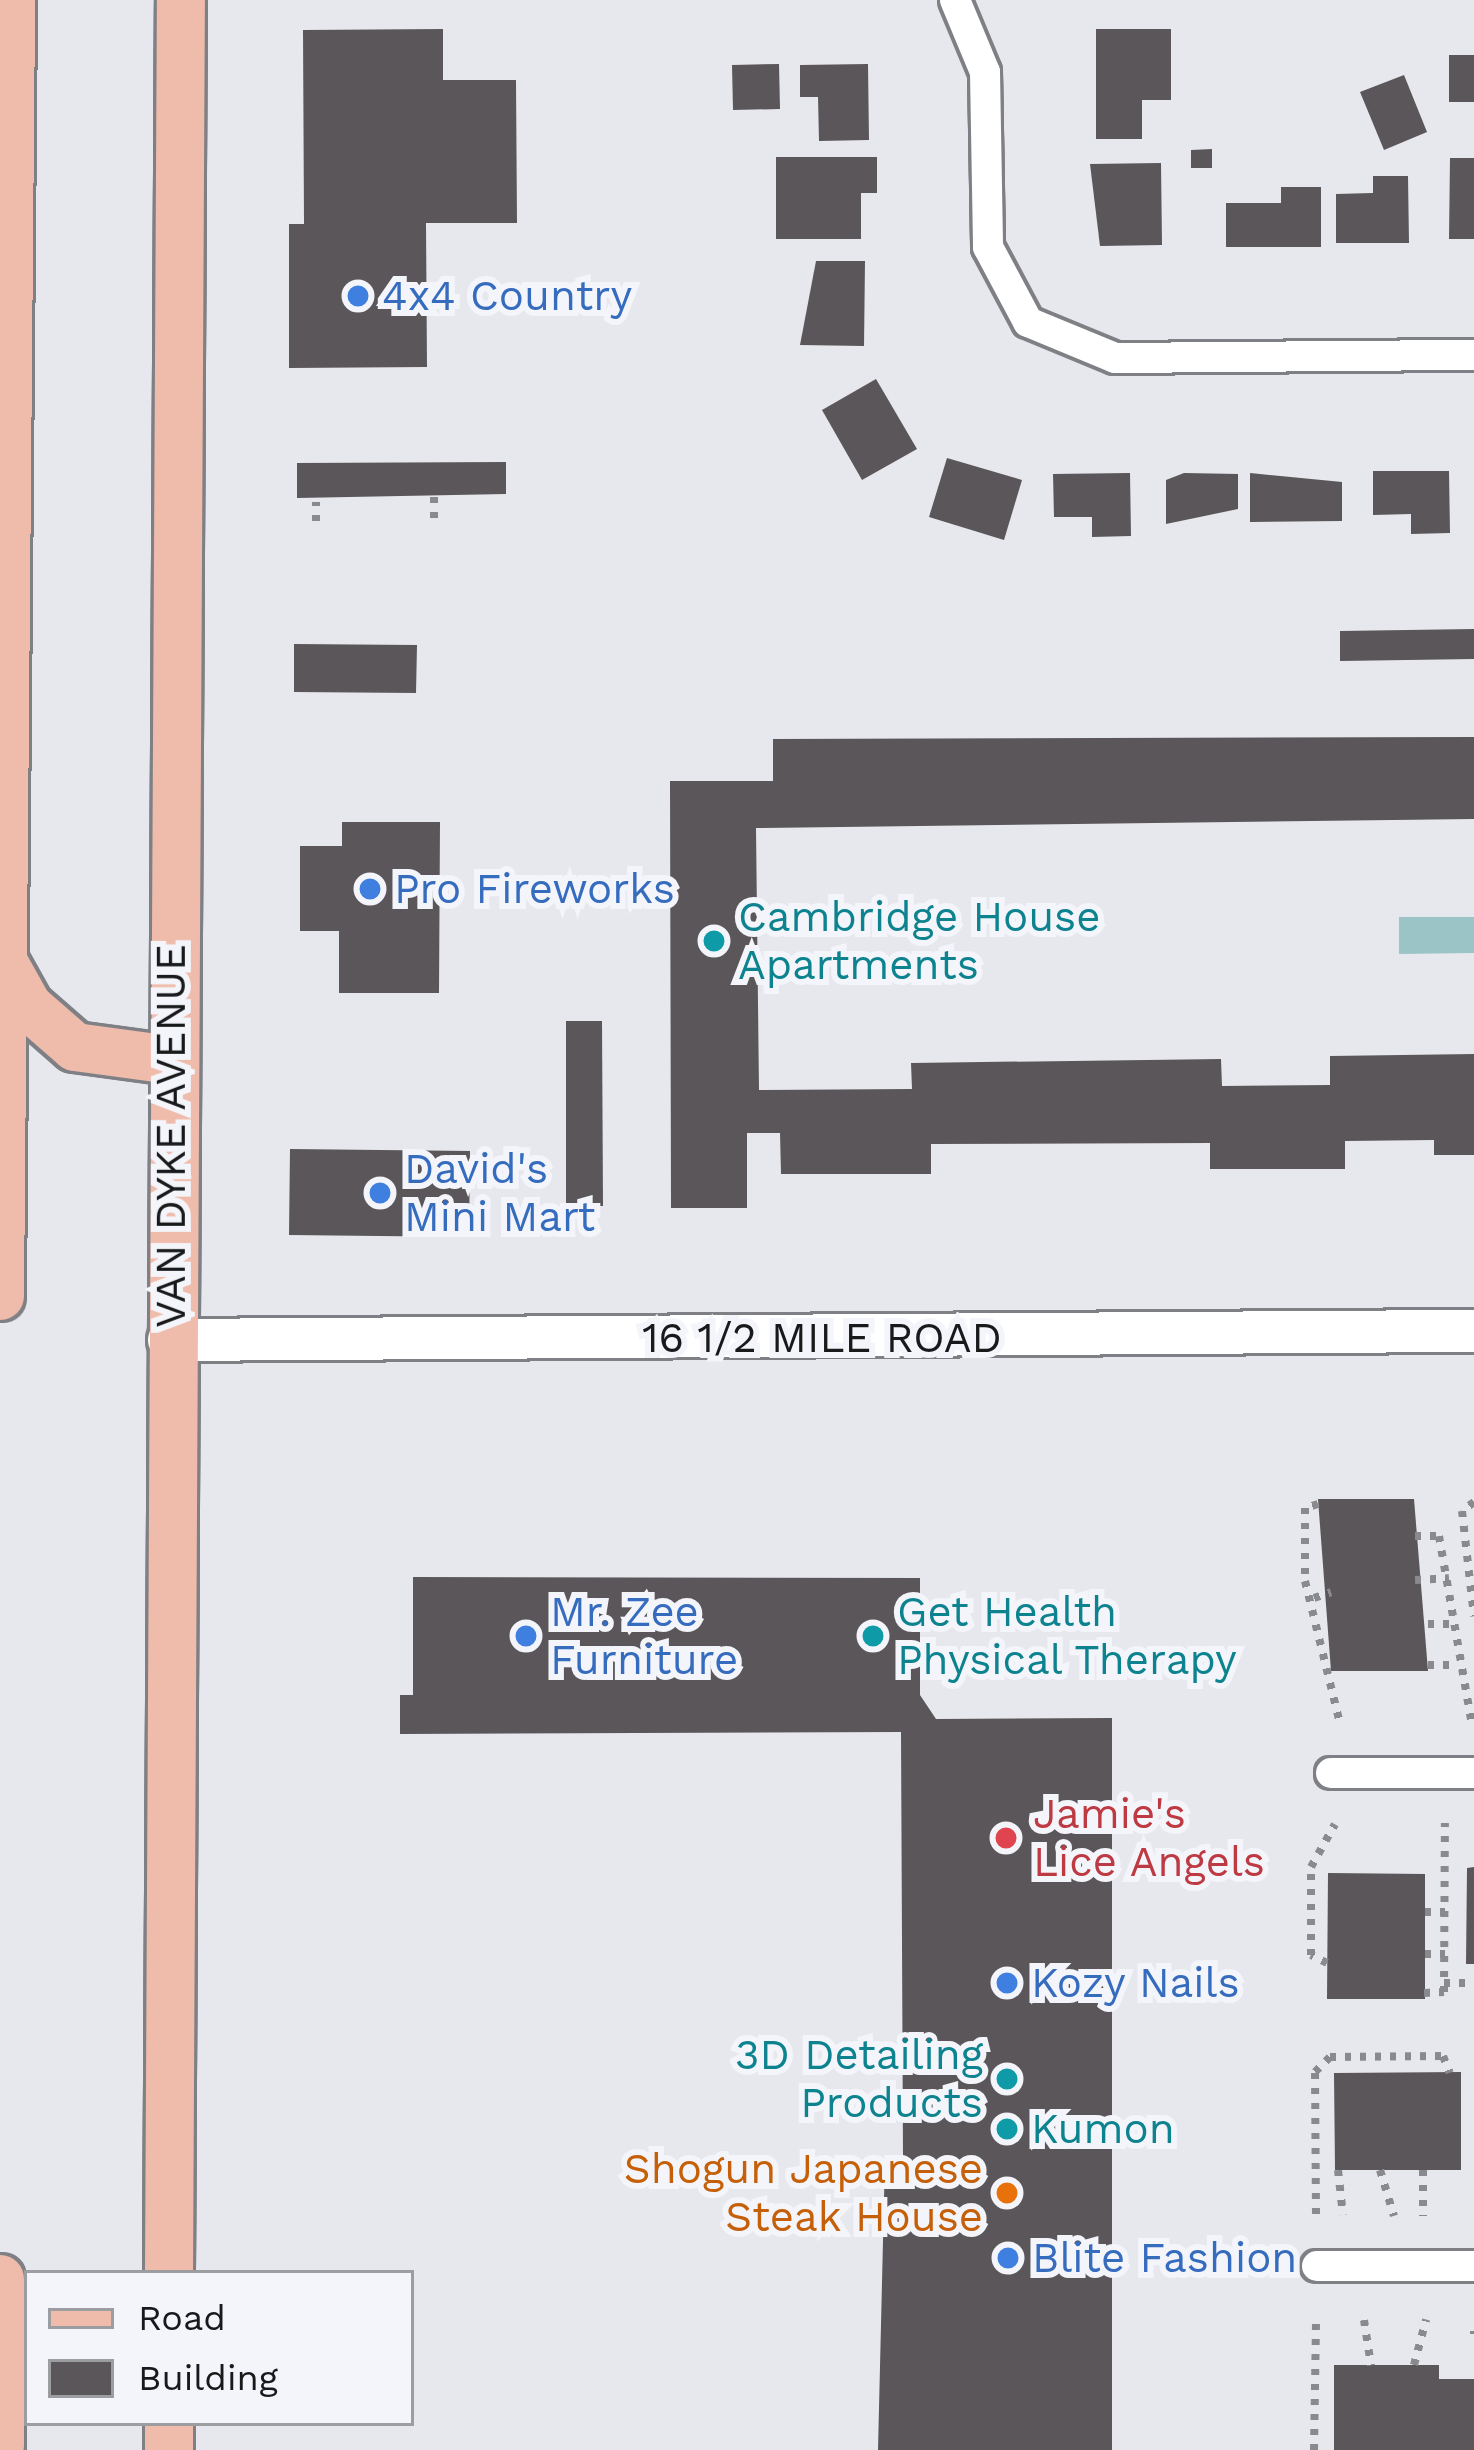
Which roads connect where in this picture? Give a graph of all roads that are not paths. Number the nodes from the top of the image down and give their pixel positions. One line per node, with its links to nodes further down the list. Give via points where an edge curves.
1 (11, 0): 5 (main road)
2 (181, 0): 6 (main road, VAN DYKE AVENUE)
3 (955, 0): 4 (street, via 985,72 988,248 1028,322 1115,358)
4 (1474, 355)
5 (4, 963): 6 (main road, via 28,1006 74,1047); 7 (main road)
6 (171, 1060): 9 (main road, VAN DYKE AVENUE)
7 (0, 1296)
8 (1474, 1331): 9 (street, 16 1/2 MILE ROAD)
9 (169, 1340): 14 (main road, VAN DYKE AVENUE)
10 (1331, 1773): 11 (street)
11 (1474, 1773)
12 (1317, 2266): 13 (street)
13 (1474, 2266)
14 (169, 2270)
15 (0, 2279): 16 (main road)
16 (0, 2404): 17 (main road); 18 (main road)
17 (0, 2446)
18 (26, 2450)

